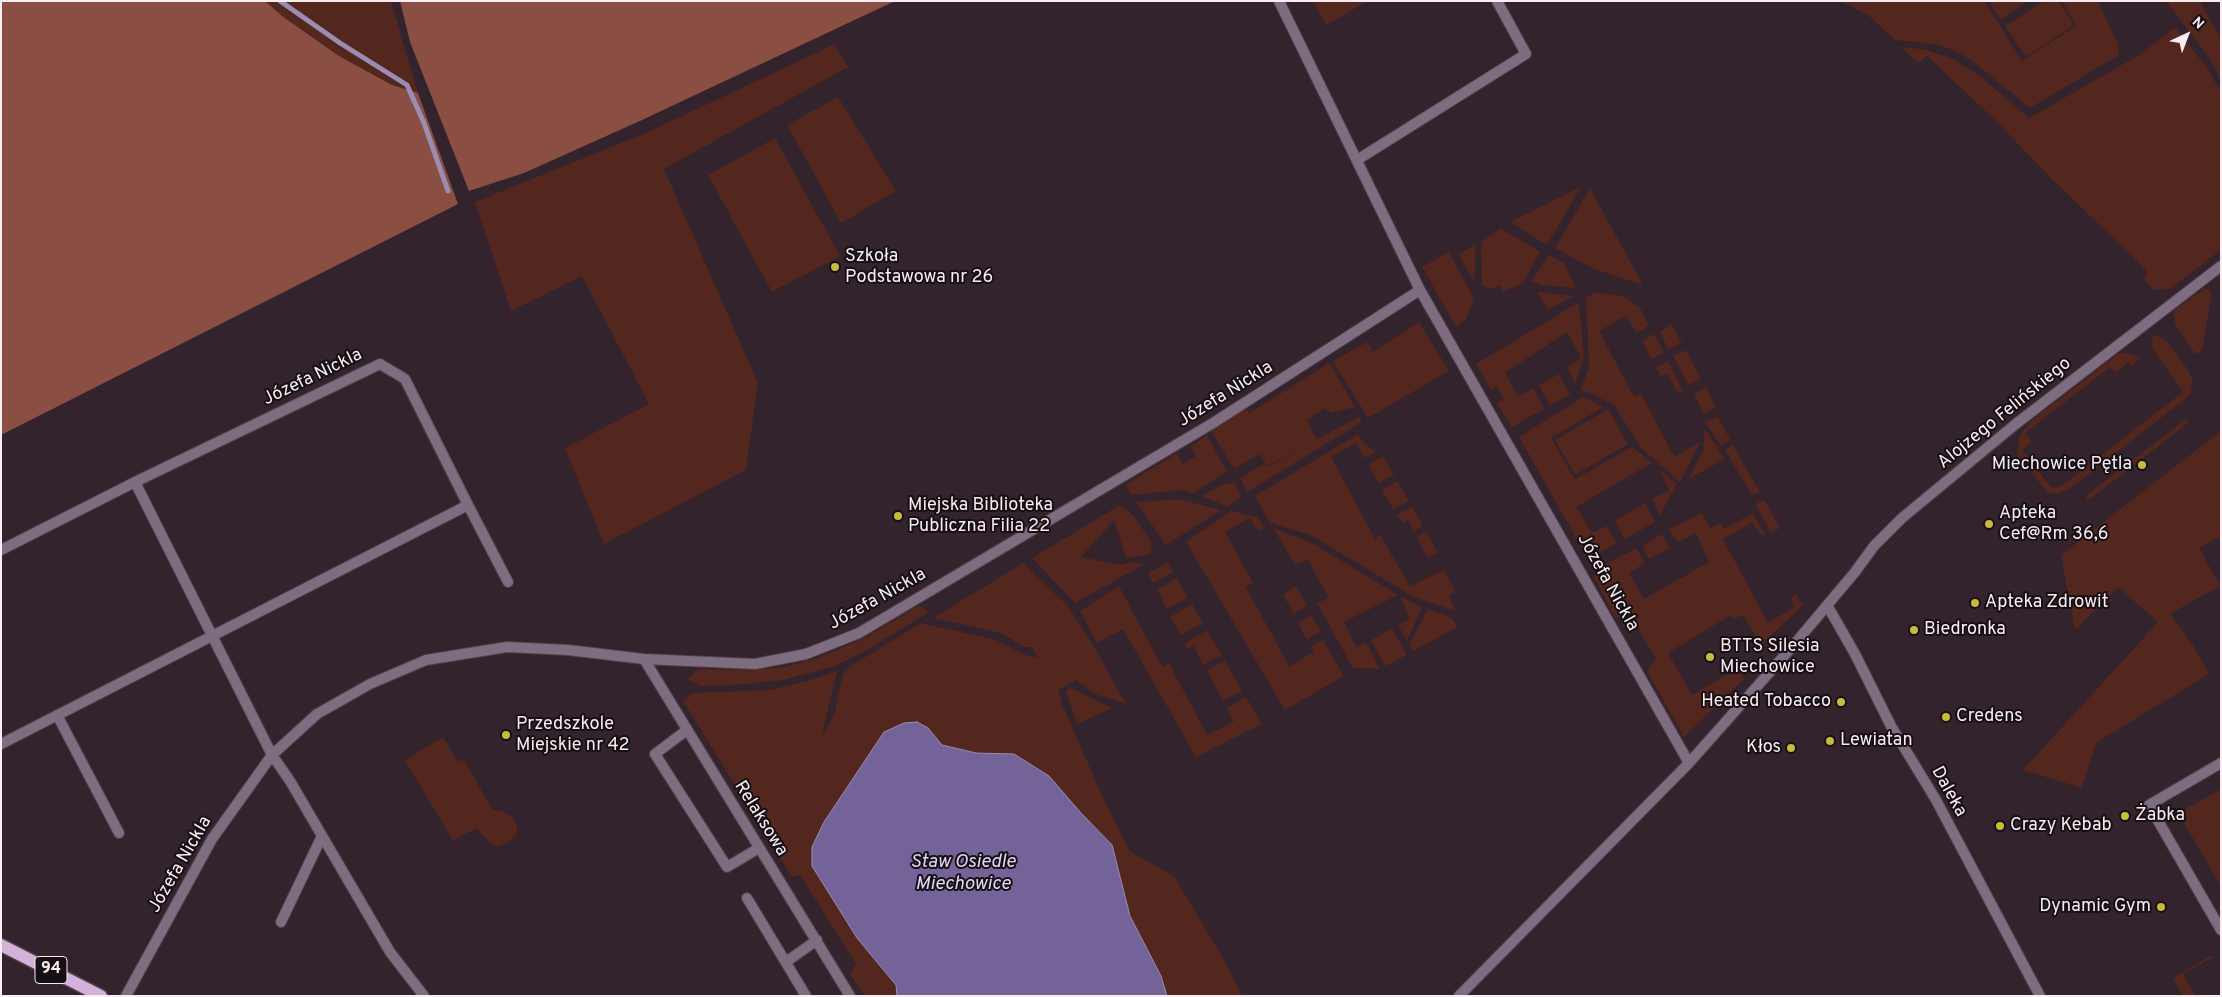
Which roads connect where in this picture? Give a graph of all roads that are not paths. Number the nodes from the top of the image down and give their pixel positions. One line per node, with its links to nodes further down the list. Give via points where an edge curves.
1 (1279, 1): 3 (street, Józefa Nickla)
2 (1497, 1): 3 (street, via 1526,54)
3 (1357, 160): 5 (street, Józefa Nickla)
4 (2221, 266): 10 (street, Alojzego Felińskiego, via 2017,423 1902,518 1874,546)
5 (1420, 290): 12 (street, Józefa Nickla, via 1206,427 859,633 806,654 755,664); 17 (street, Józefa Nickla)
6 (135, 482): 7 (street, Józefa Nickla, via 380,364 405,379); 8 (street, Józefa Nickla); 11 (street)
7 (468, 505): 9 (street, Józefa Nickla); 11 (street)
8 (1, 550)
9 (508, 582)
10 (1827, 605): 17 (street); 34 (street, Daleka)
11 (213, 637): 13 (street); 16 (street)
12 (644, 659): 14 (street, Relaksowa); 16 (street, Józefa Nickla, via 507,647 426,660 370,684 317,714)
13 (57, 715): 15 (street); 19 (street)
14 (687, 730): 21 (street, Relaksowa); 21 (street, via 655,754 727,867)
15 (1, 744)
16 (272, 755): 20 (street); 29 (street, Józefa Nickla, via 212,839)
17 (1689, 762): 33 (street)
18 (2221, 763): 24 (street, via 2149,805)
19 (119, 834)
20 (322, 836): 23 (street); 30 (street, via 390,952)
21 (758, 848): 25 (street, Relaksowa)
22 (747, 898): 27 (street)
23 (281, 922)
24 (2221, 930)
25 (817, 940): 27 (street); 32 (street, Relaksowa)
26 (1, 945): 28 (main road, 94)
27 (786, 962): 31 (street)
28 (101, 996)
29 (126, 996)
30 (424, 996)
31 (806, 996)
32 (850, 996)
33 (1459, 996)
34 (2040, 996)

